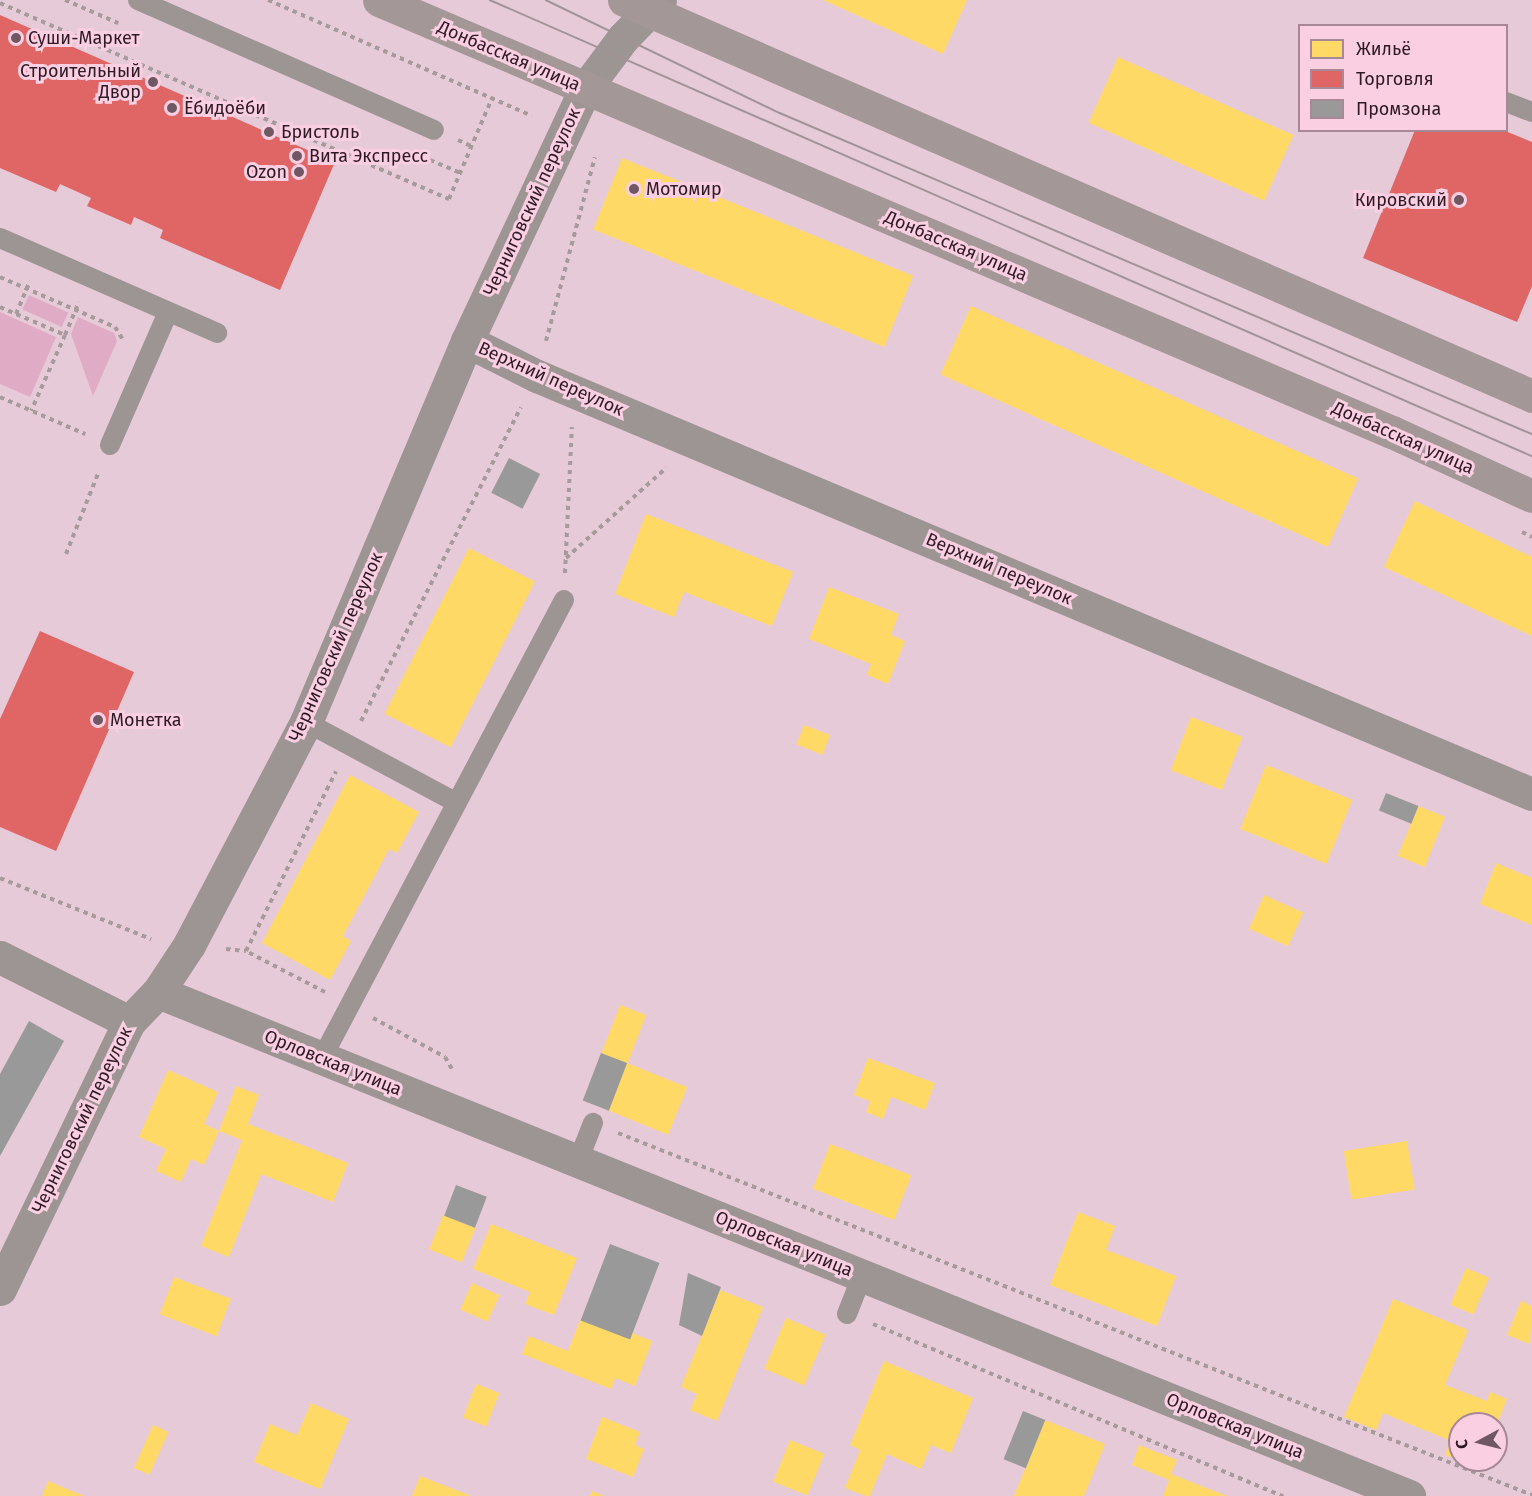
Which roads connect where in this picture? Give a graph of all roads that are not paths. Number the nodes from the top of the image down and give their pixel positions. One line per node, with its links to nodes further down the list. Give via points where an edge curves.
1 (138, 0): 7 (lane)
2 (378, 0): 4 (main road, Донбасская улица)
3 (645, 4): 4 (street, Черниговский переулок); 12 (main road)
4 (585, 89): 11 (street, Черниговский переулок); 14 (main road, Донбасская улица, via 1382,427)
5 (1508, 103): 6 (lane)
6 (1532, 112)
7 (434, 130)
8 (0, 238): 9 (lane)
9 (168, 312): 10 (lane); 13 (lane)
10 (217, 333)
11 (467, 341): 16 (street, Черниговский переулок); 17 (street, Верхний переулок, via 537,376)
12 (1529, 388)
13 (110, 445)
14 (1532, 496)
15 (564, 600): 18 (lane)
16 (306, 722): 18 (lane); 20 (street, Черниговский переулок, via 189,945)
17 (1532, 794)
18 (458, 803): 22 (lane)
19 (0, 957): 21 (street)
20 (159, 992): 21 (street, Черниговский переулок); 22 (street, Орловская улица)
21 (129, 1022): 26 (street, Черниговский переулок)
22 (322, 1058): 24 (street, Орловская улица)
23 (593, 1123): 24 (lane)
24 (579, 1161): 25 (street, Орловская улица)
25 (862, 1276): 27 (lane); 28 (street, Орловская улица)
26 (1, 1284)
27 (847, 1314)
28 (1409, 1496)

